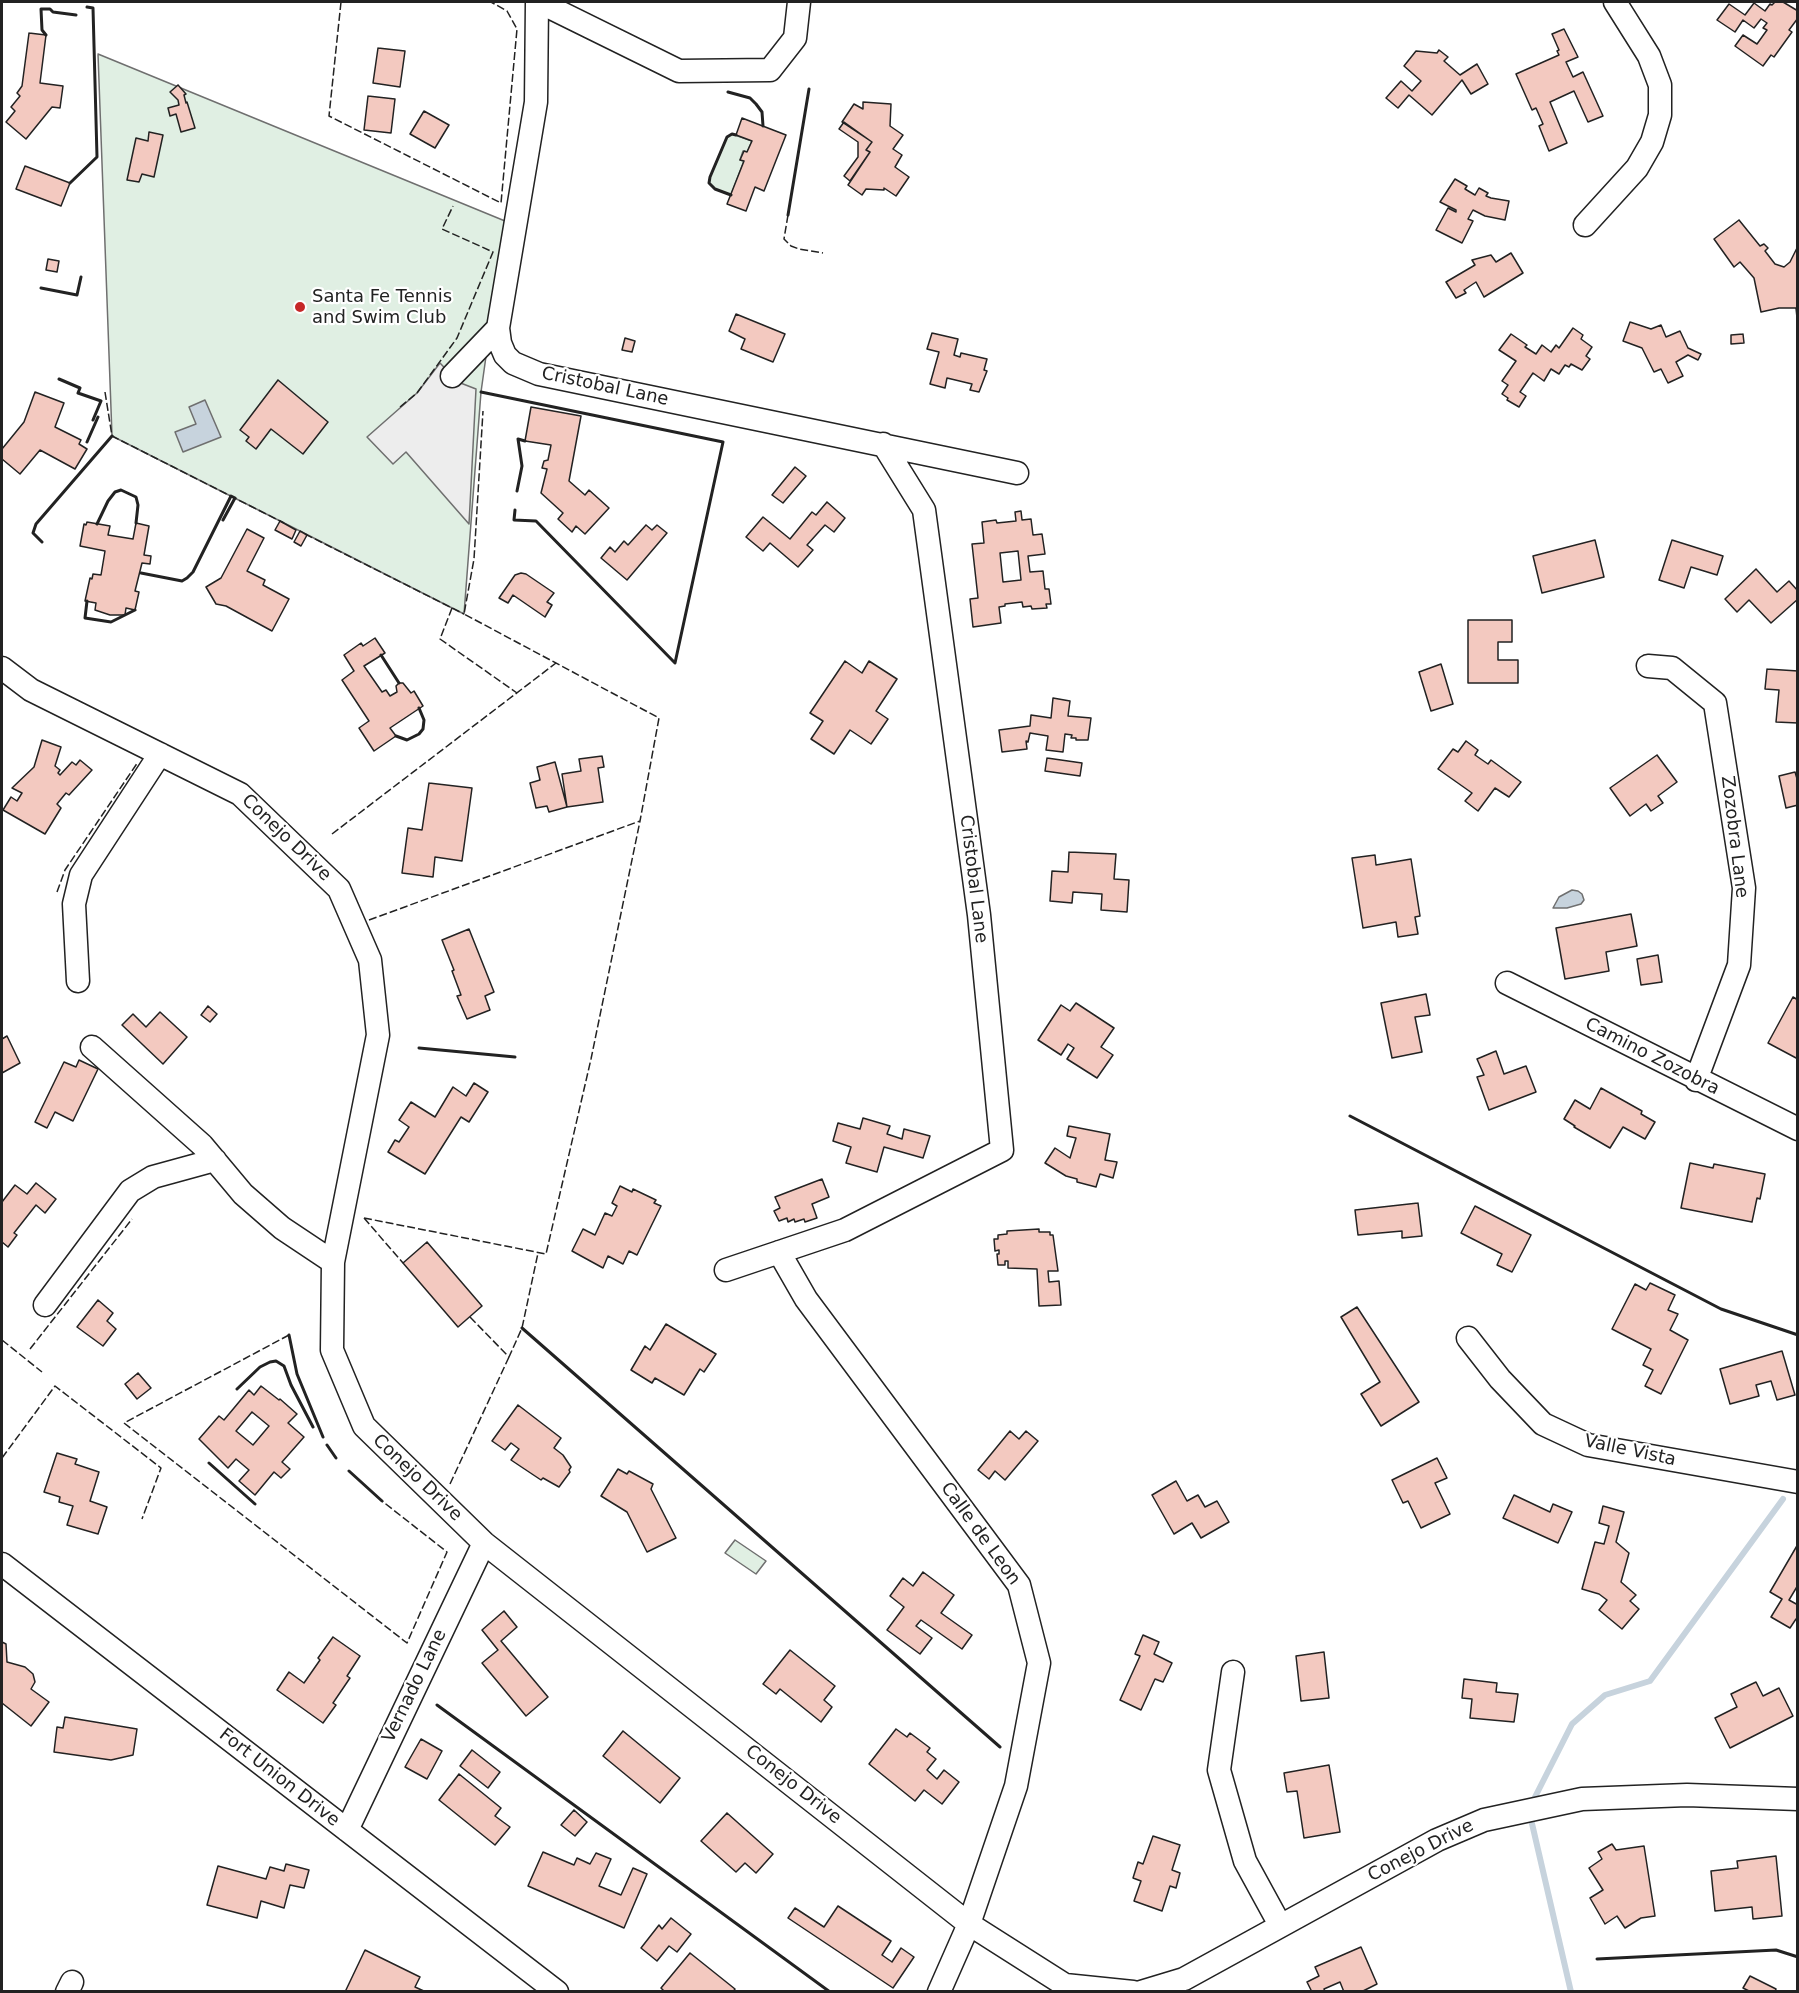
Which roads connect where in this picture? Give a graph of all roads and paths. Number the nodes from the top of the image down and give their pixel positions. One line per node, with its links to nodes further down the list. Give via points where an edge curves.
1 (538, 2): 2 (street, via 678,71 770,70 795,38); 5 (street, Cristobal Lane, via 536,102)
2 (799, 2)
3 (1615, 2): 4 (street, via 1649,56 1660,85 1660,115 1652,142 1636,168)
4 (1585, 225)
5 (498, 328): 6 (street); 7 (street, Cristobal Lane, via 505,355 513,363 539,374)
6 (452, 376)
7 (883, 444): 8 (street, Cristobal Lane); 18 (street, Cristobal Lane, via 924,510 979,915 1002,1150 845,1230)
8 (1017, 473)
9 (1648, 666): 15 (street, Zozobra Lane, via 1672,668 1716,704 1744,888 1739,965)
10 (2, 668): 11 (street, Conejo Drive, via 31,690)
11 (160, 754): 12 (street, via 81,875 74,904); 19 (street, Conejo Drive, via 240,794 339,889 370,960 378,1035)
12 (78, 981)
13 (1506, 983): 15 (street, Camino Zozobra)
14 (92, 1047): 17 (street)
15 (1696, 1080): 16 (street, Camino Zozobra)
16 (1797, 1129)
17 (215, 1160): 19 (street, via 243,1194 282,1228); 21 (street, via 153,1177 130,1191)
18 (779, 1252): 20 (street); 29 (street, Calle de Leon, via 806,1299 1019,1585 1039,1663 1016,1786)
19 (333, 1262): 24 (street, Conejo Drive, via 332,1350 364,1426)
20 (726, 1270)
21 (45, 1305)
22 (1468, 1338): 23 (street, Valle Vista, via 1543,1424 1588,1445)
23 (1797, 1482)
24 (484, 1543): 28 (street, Vernado Lane); 29 (street, Conejo Drive)
25 (2, 1564): 28 (street, Fort Union Drive)
26 (1233, 1672): 30 (street, via 1219,1770 1245,1861)
27 (1797, 1799): 30 (street, Conejo Drive, via 1687,1795 1582,1799 1484,1820 1437,1840)
28 (347, 1830): 31 (street, Fort Union Drive)
29 (969, 1924): 32 (street, Calle de Leon); 33 (street, Conejo Drive, via 1065,1985)
30 (1281, 1926): 34 (street, Conejo Drive, via 1184,1979)
31 (557, 1992)
32 (939, 1992)
33 (1133, 1992)
34 (1141, 1992)

